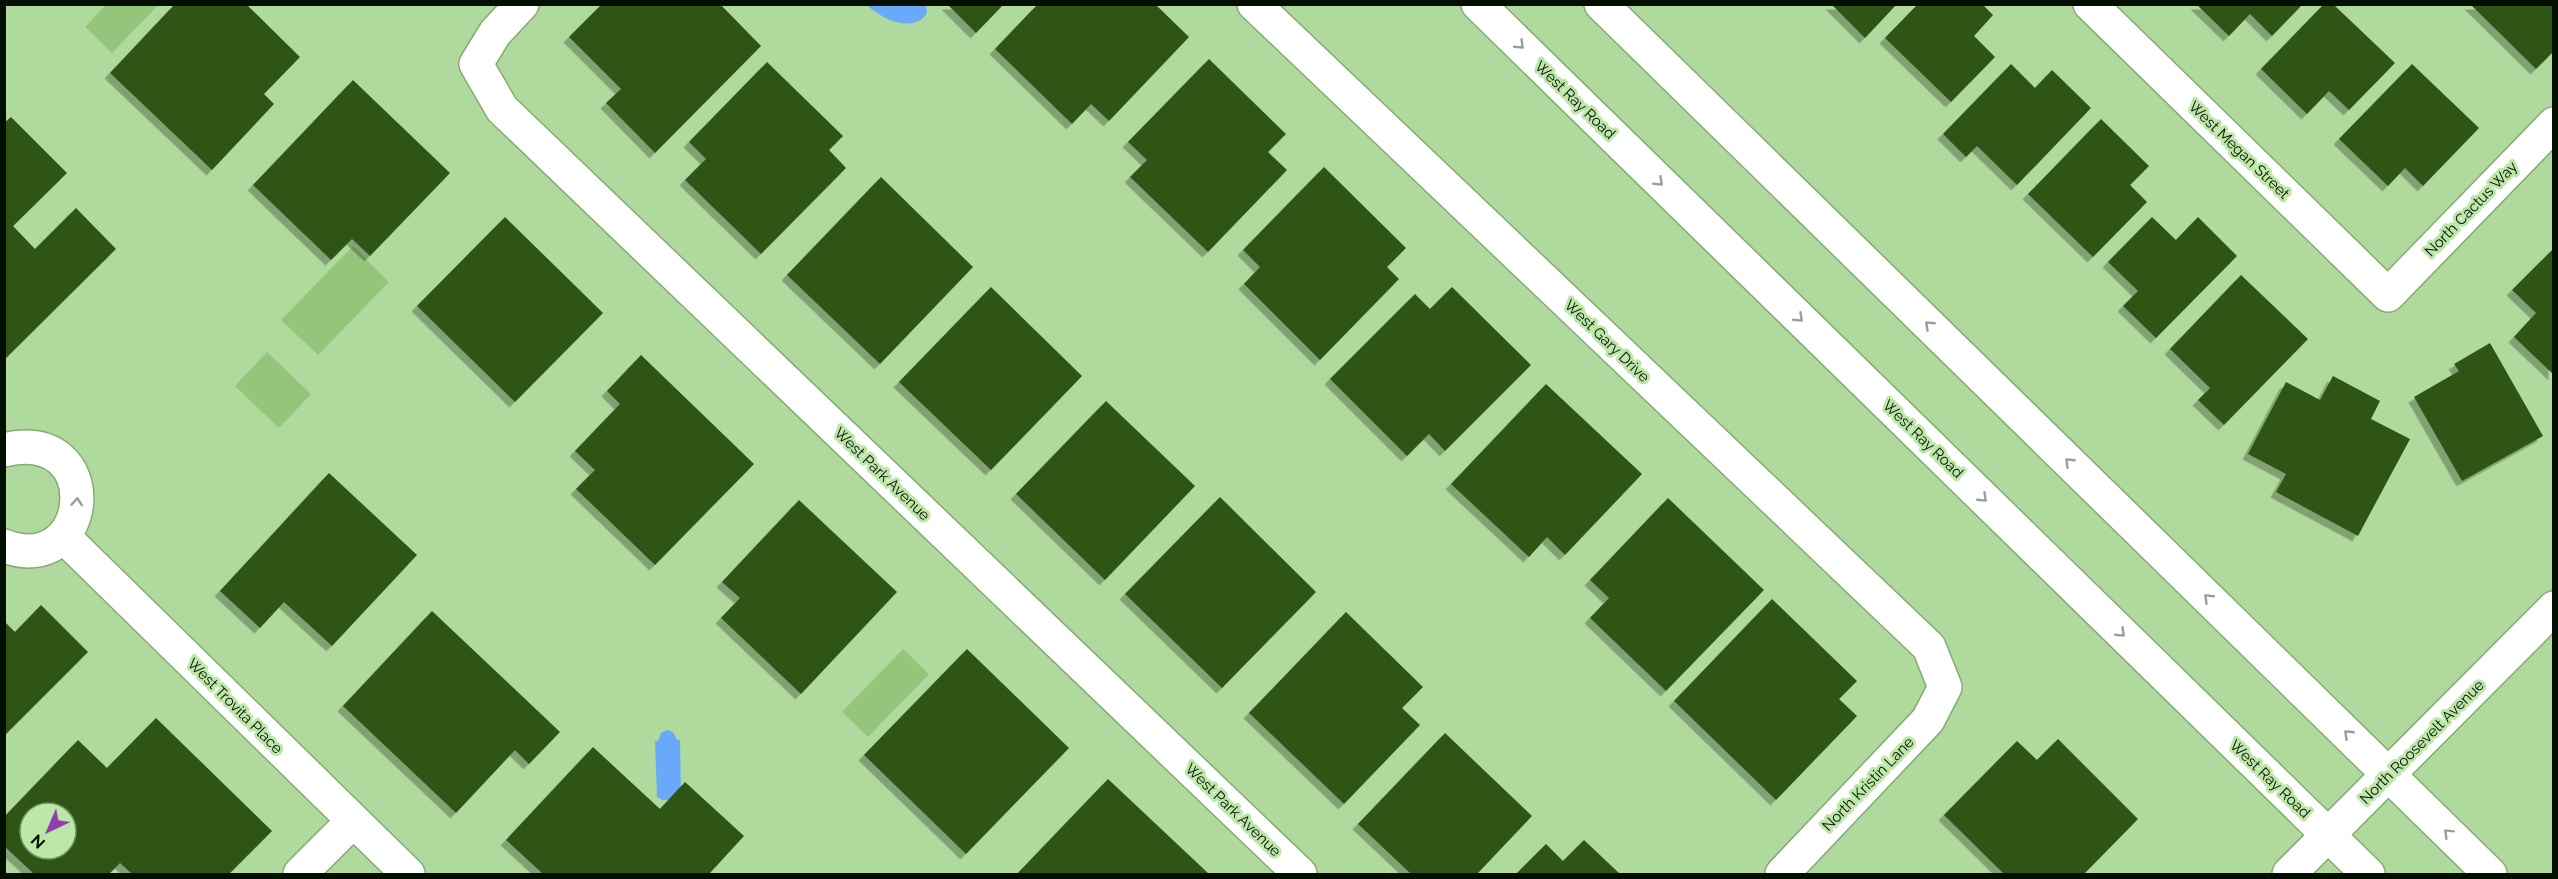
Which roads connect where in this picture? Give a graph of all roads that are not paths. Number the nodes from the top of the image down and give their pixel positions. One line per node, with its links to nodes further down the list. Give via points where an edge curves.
1 (522, 4): 18 (street, West Park Avenue, via 495,33 476,64 502,109)
2 (1254, 4): 12 (street, West Gary Drive, via 1929,647)
3 (1478, 4): 15 (street, West Ray Road, one-way to 15)
4 (1601, 4): 13 (street, one-way to 4)
5 (2090, 4): 7 (street, West Megan Street)
6 (2553, 124): 7 (street, North Cactus Way)
7 (2388, 295)
8 (4, 450): 9 (street, one-way to 8, via 78,508 73,476 51,453 20,446)
9 (63, 536): 10 (street, via 49,546 33,550); 14 (street, West Trovita Place)
10 (4, 546)
11 (2553, 608): 13 (street, North Roosevelt Avenue)
12 (1945, 687): 19 (street, North Kristin Lane, via 1928,720)
13 (2389, 775): 15 (street, North Roosevelt Avenue); 22 (street, one-way to 13)
14 (352, 822): 16 (street); 17 (street, West Trovita Place)
15 (2328, 836): 20 (street, North Roosevelt Avenue); 21 (street, West Ray Road)
16 (300, 874)
17 (408, 874)
18 (1300, 874)
19 (1782, 874)
20 (2289, 874)
21 (2368, 874)
22 (2490, 874)

